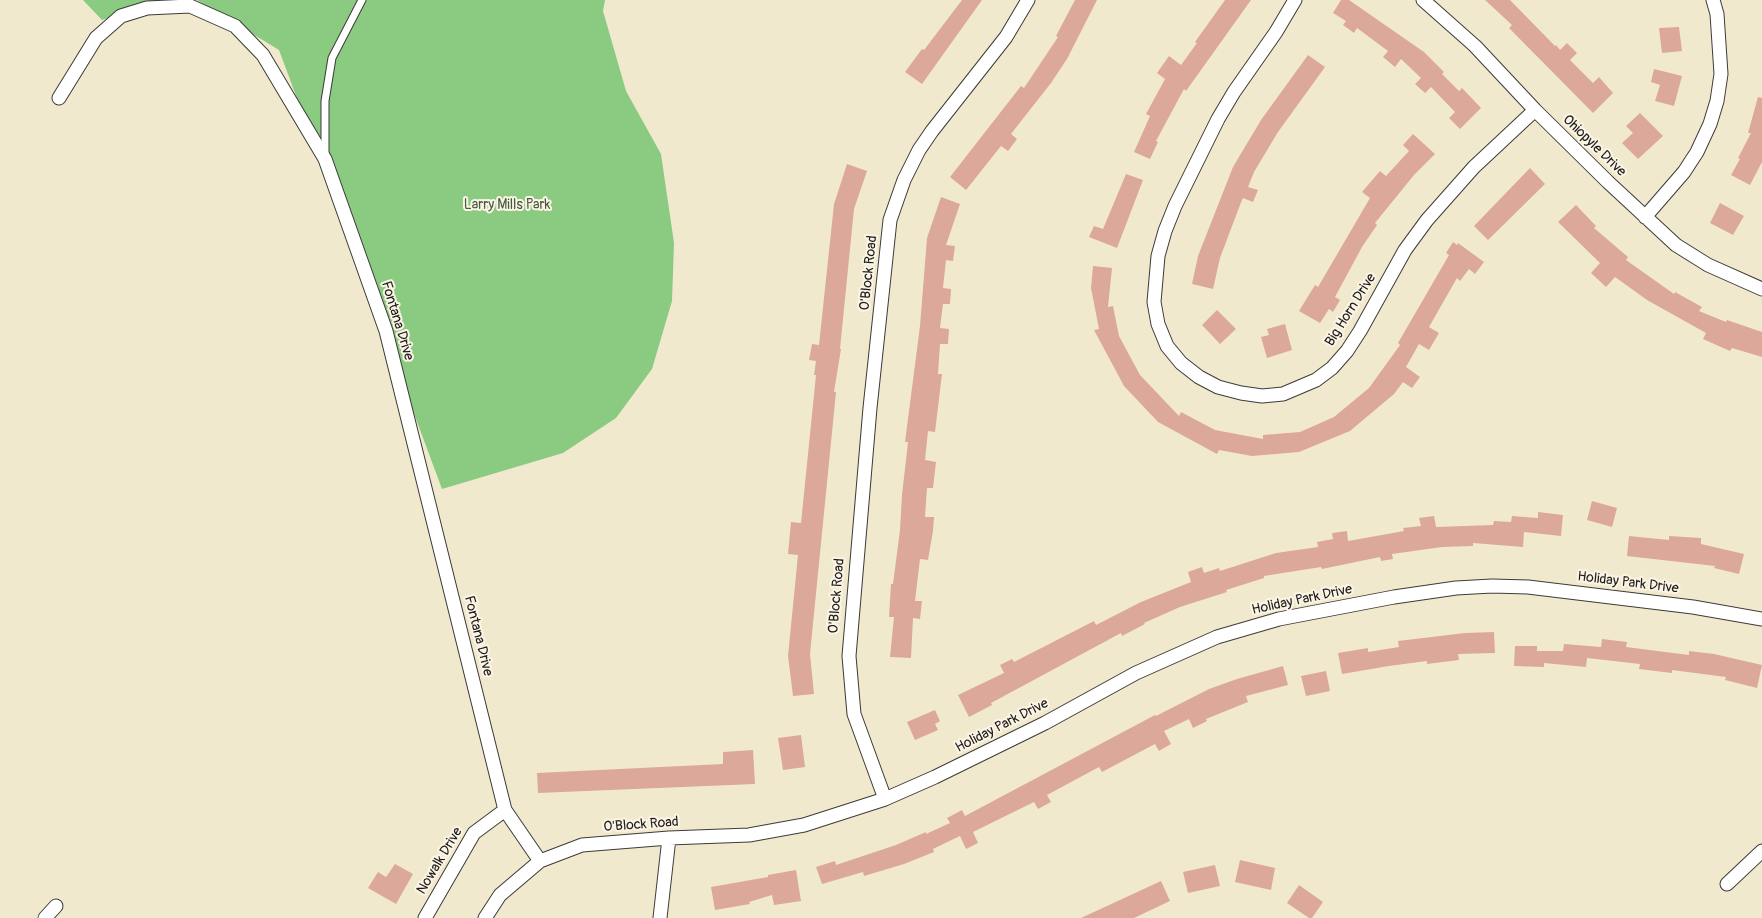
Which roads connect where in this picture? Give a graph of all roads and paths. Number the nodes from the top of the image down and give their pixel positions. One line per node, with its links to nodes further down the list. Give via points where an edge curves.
1 (362, 0): 8 (lane, via 332,58 325,101)
2 (1028, 0): 12 (street, O'Block Road, via 1002,42 919,150 904,180 890,220 848,656 854,714)
3 (1295, 0): 7 (street, Big Horn Drive, via 1212,130 1175,206 1158,256 1154,302 1158,324 1167,346 1181,363 1199,378 1218,387 1262,396 1283,394 1316,380 1332,368 1360,331 1406,250 1427,220 1474,167)
4 (1423, 0): 7 (street, Ohiopyle Drive, via 1475,46)
5 (1713, 0): 9 (street, via 1717,14 1721,74 1710,124 1684,172)
6 (59, 98): 8 (street, Fontana Drive, via 96,38 121,16 147,8 190,6 235,26 263,55)
7 (1535, 110): 9 (street, Ohiopyle Drive)
8 (325, 159): 13 (street, Fontana Drive, via 386,331)
9 (1645, 217): 10 (street, Ohiopyle Drive, via 1676,245 1708,265)
10 (1762, 289)
11 (1762, 619): 12 (street, Holiday Park Drive, via 1693,607 1528,587 1492,586 1456,588 1394,597 1279,619 1217,637 1136,673 1045,723)
12 (885, 799): 14 (street, O'Block Road, via 804,825 749,835)
13 (505, 810): 16 (street, Fontana Drive); 20 (street, Nowalk Drive, via 474,833)
14 (669, 838): 16 (street, O'Block Road, via 582,845); 22 (street)
15 (1762, 851): 17 (street)
16 (540, 861): 21 (street, O'Block Road, via 500,895)
17 (1727, 884)
18 (56, 906): 19 (street)
19 (45, 918)
20 (425, 918)
21 (485, 918)
22 (660, 918)

